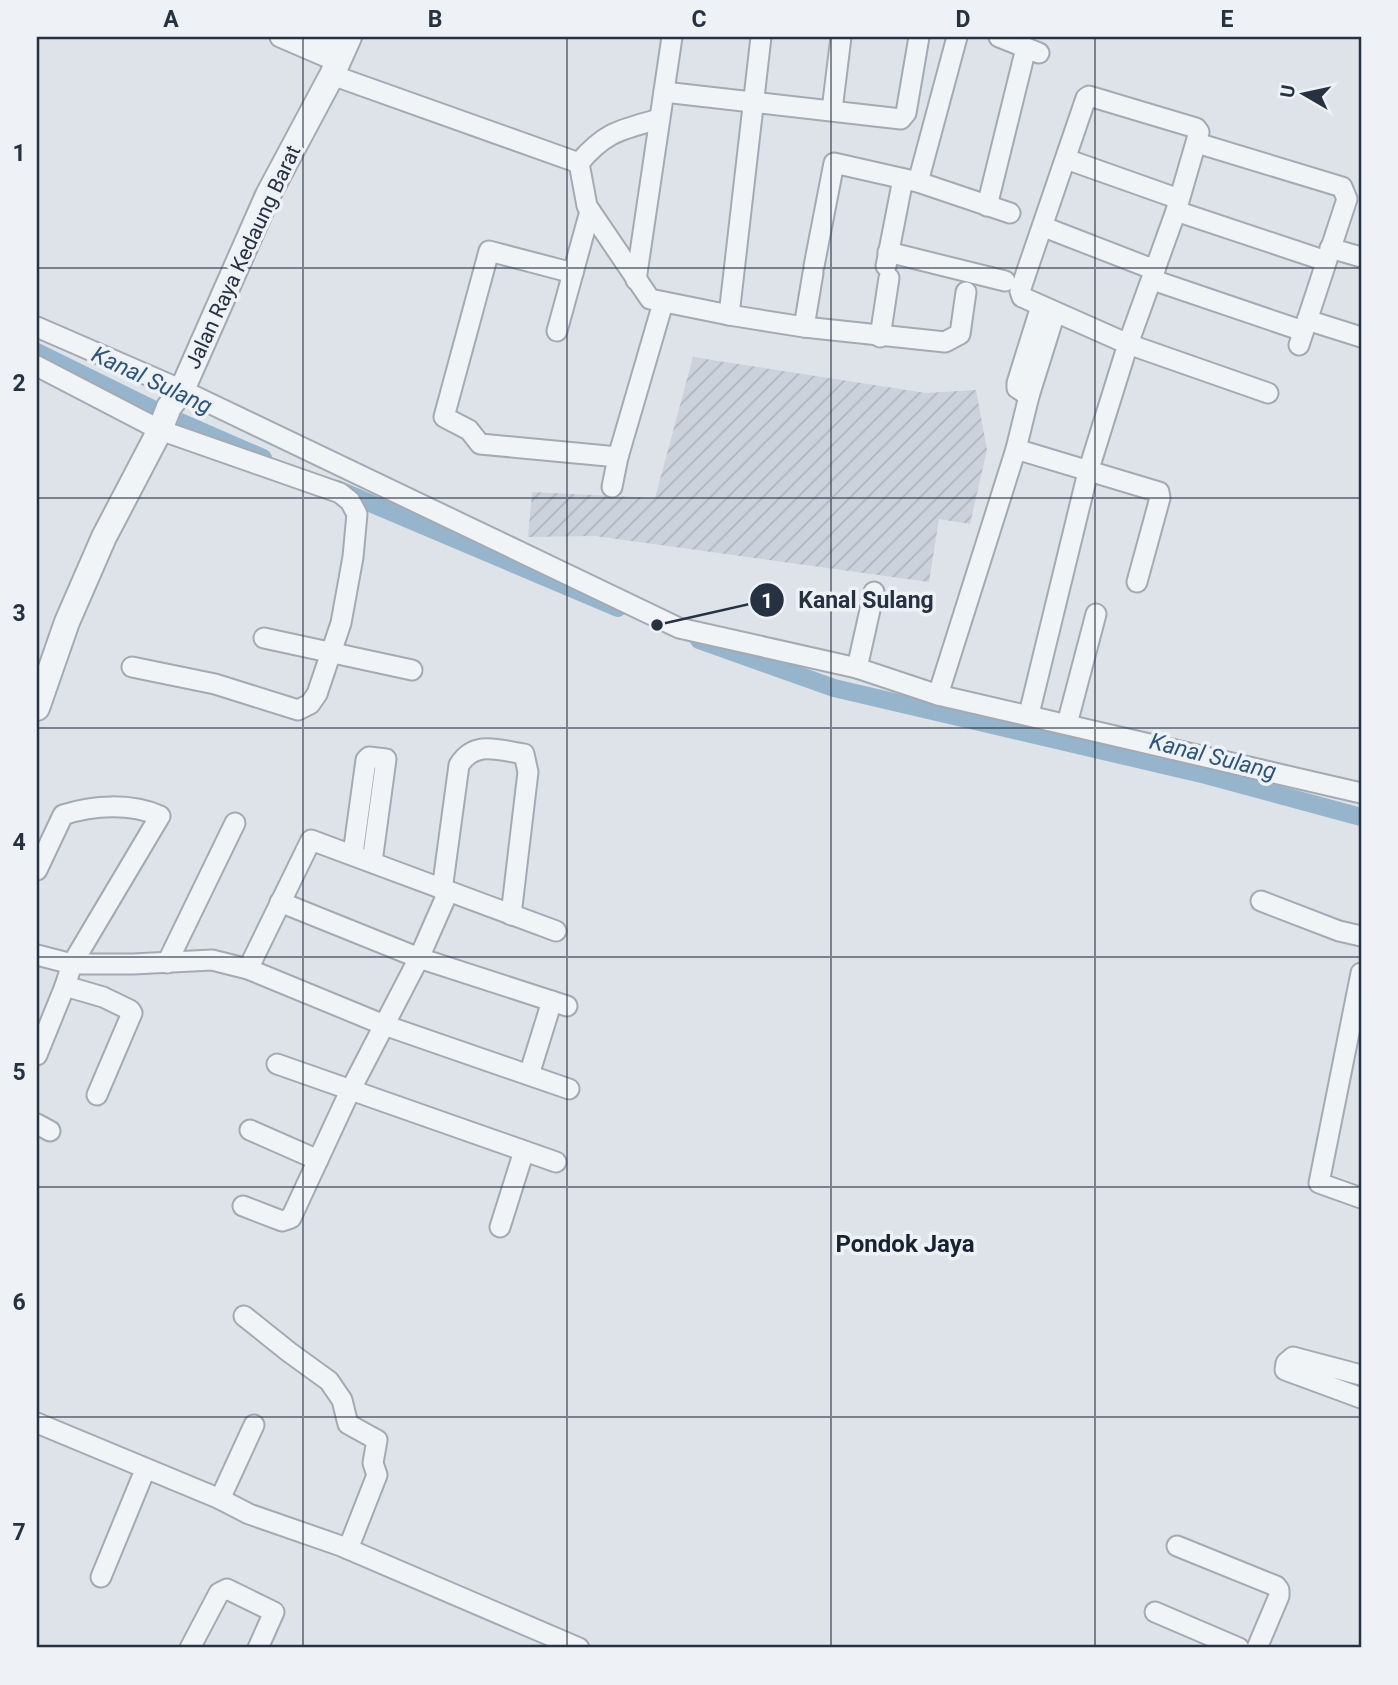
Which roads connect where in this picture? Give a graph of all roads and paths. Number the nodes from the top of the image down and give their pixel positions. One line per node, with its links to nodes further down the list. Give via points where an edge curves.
1 (281, 37): 8 (street)
2 (672, 37): 10 (street)
3 (761, 37): 11 (street)
4 (841, 37): 12 (street)
5 (919, 37): 12 (street, via 904,117)
6 (957, 37): 17 (street)
7 (999, 37): 19 (street, via 1033,51)
8 (313, 41): 9 (street)
9 (341, 56): 16 (street); 42 (street, Jalan Raya Kedaung Barat, via 268,195)
10 (664, 92): 11 (street); 13 (street)
11 (755, 101): 12 (street); 33 (street)
12 (832, 110)
13 (659, 119): 16 (street, via 614,132); 28 (street)
14 (1197, 143): 15 (street, via 1196,128 1091,95 1086,98); 18 (street); 23 (street, via 1342,187 1347,199)
15 (1066, 159): 18 (street); 22 (street)
16 (579, 163): 20 (street)
17 (911, 180): 19 (street); 25 (street); 35 (street, via 834,163)
18 (1177, 205): 23 (street); 27 (street)
19 (987, 206): 21 (street)
20 (590, 211): 26 (street); 28 (street)
21 (1010, 213)
22 (1044, 227): 27 (street); 32 (street, via 1020,291 1022,297)
23 (1328, 255): 24 (street); 37 (street)
24 (1361, 257)
25 (887, 266): 29 (street); 38 (street)
26 (573, 273): 36 (street); 46 (street, via 489,251 444,417 469,430 481,444)
27 (1154, 275): 37 (street); 40 (street)
28 (636, 280): 31 (street, via 650,299)
29 (1004, 281)
30 (966, 292): 38 (street, via 960,334 945,342)
31 (663, 303): 33 (street); 46 (street)
32 (1048, 310): 40 (street); 45 (street, via 1017,383 1029,396)
33 (729, 315): 35 (street)
34 (37, 327): 42 (street)
35 (804, 327): 38 (street)
36 (557, 331)
37 (1303, 332): 39 (street)
38 (880, 337)
39 (1361, 337)
40 (1128, 344): 43 (street); 47 (street)
41 (37, 366): 44 (street)
42 (182, 390): 44 (street, Jalan Raya Kedaung Barat); 55 (street, via 679,628)
43 (1268, 393)
44 (164, 420): 53 (street, via 350,501 357,514 354,558); 58 (street, Jalan Raya Kedaung Barat, via 104,537)
45 (1016, 449): 47 (street); 57 (street)
46 (618, 457): 48 (street)
47 (1088, 472): 49 (street, via 1159,492); 59 (street)
48 (612, 487)
49 (1137, 582)
50 (874, 592): 55 (street)
51 (1097, 614): 60 (street)
52 (264, 638): 53 (street)
53 (331, 653): 54 (street, via 317,694 298,710 215,684); 56 (street)
54 (132, 667)
55 (858, 668): 57 (street)
56 (412, 670)
57 (938, 695): 59 (street)
58 (37, 708)
59 (1029, 714): 60 (street)
60 (1067, 724): 61 (street)
61 (1361, 793)
62 (235, 823): 74 (street)
63 (353, 854): 64 (street); 64 (street, via 367,759 386,760); 68 (street, via 311,840)
64 (372, 862): 66 (street)
65 (37, 870): 75 (street, via 63,815 82,809 141,807 160,816)
66 (445, 891): 69 (street); 69 (street, via 459,765 469,752 484,748 524,754 528,772); 73 (street)
67 (1261, 901): 71 (street)
68 (280, 902): 73 (street); 76 (street)
69 (511, 915): 70 (street)
70 (556, 931)
71 (1361, 936)
72 (37, 955): 75 (street)
73 (419, 958): 79 (street); 82 (street, via 559,1003)
74 (167, 963): 75 (street); 76 (street, via 212,960)
75 (72, 964): 78 (street)
76 (248, 969): 79 (street)
77 (1361, 973): 90 (street, via 1319,1183)
78 (65, 986): 80 (street); 85 (street, via 103,997 132,1013)
79 (384, 1025): 82 (street); 84 (street)
80 (37, 1055)
81 (277, 1064): 84 (street)
82 (529, 1075): 83 (street)
83 (569, 1089)
84 (350, 1091): 87 (street); 88 (street)
85 (97, 1095)
86 (250, 1130): 88 (street)
87 (524, 1151): 89 (street); 92 (street)
88 (318, 1160): 91 (street, via 289,1219 282,1221)
89 (556, 1162)
90 (1361, 1198)
91 (243, 1206)
92 (500, 1227)
93 (244, 1316): 101 (street, via 329,1381 342,1400 348,1423 377,1440 373,1462 377,1475)
94 (1361, 1375): 95 (street, via 1293,1357 1285,1370)
95 (1361, 1398)
96 (37, 1423): 98 (street)
97 (254, 1425): 99 (street)
98 (145, 1470): 99 (street); 102 (street)
99 (220, 1499): 101 (street)
100 (1177, 1546): 108 (street, via 1279,1590)
101 (348, 1549): 106 (street)
102 (101, 1577)
103 (1155, 1612): 107 (street)
104 (190, 1648): 105 (street, via 227,1589 274,1612)
105 (258, 1648)
106 (579, 1648)
107 (1239, 1648)
108 (1258, 1648)

